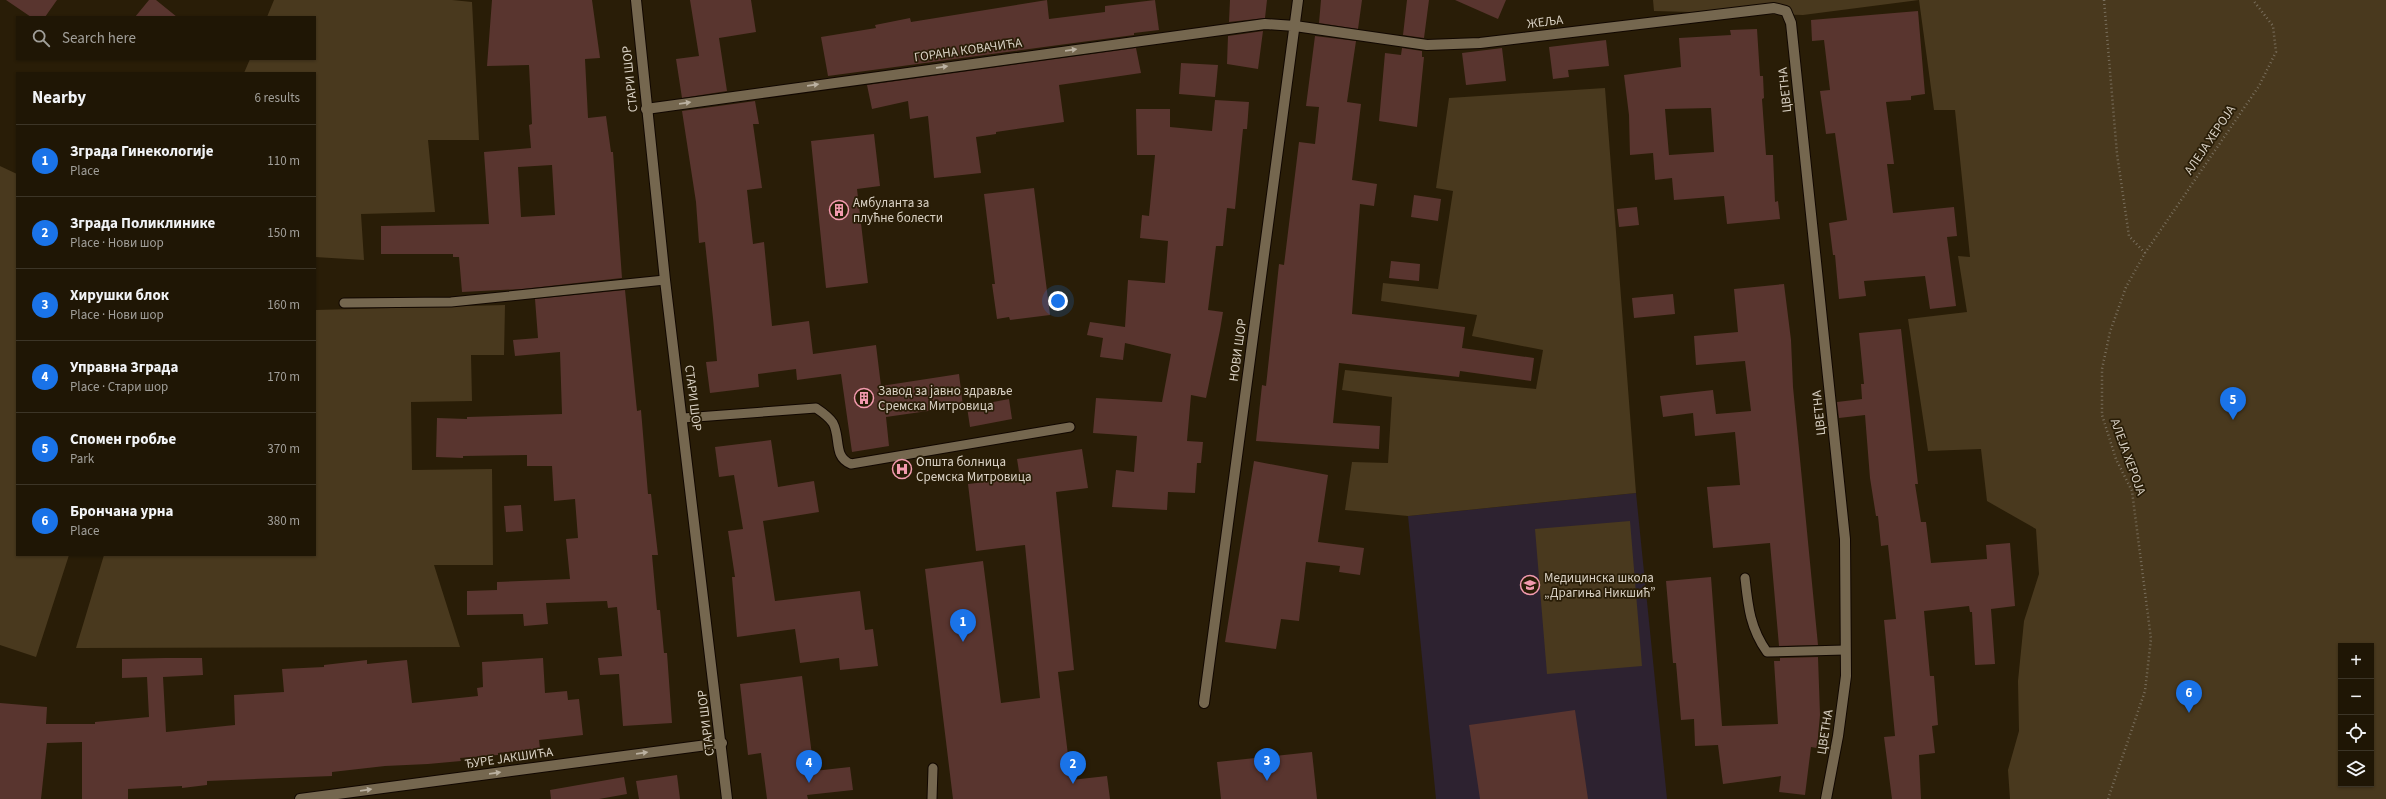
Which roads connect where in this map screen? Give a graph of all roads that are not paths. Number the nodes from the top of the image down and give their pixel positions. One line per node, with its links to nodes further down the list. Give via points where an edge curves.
1 (636, 0): 5 (street, СТАРИ ШОР)
2 (1298, 0): 4 (street, НОВИ ШОР)
3 (1791, 23): 4 (street, ЖЕЉА, via 1786,11 1774,8 1480,43 1426,45); 11 (street, ЦВЕТНА, via 1845,539)
4 (1294, 26): 5 (street, ГОРАНА КОВАЧИЋА, one-way to 4, via 1224,28 1265,24); 12 (street, НОВИ ШОР)
5 (646, 108): 6 (street, СТАРИ ШОР)
6 (665, 280): 7 (lane, via 451,302); 8 (street, СТАРИ ШОР)
7 (344, 303)
8 (683, 418): 9 (lane, via 816,408 833,423 840,454 851,464); 13 (street, СТАРИ ШОР)
9 (1070, 427)
10 (1745, 578): 11 (lane, via 1748,607 1756,637 1767,652)
11 (1845, 650): 18 (street, ЦВЕТНА, via 1846,676)
12 (1204, 703)
13 (722, 743): 15 (street, ЂУРЕ ЈАКШИЋА, one-way to 13); 16 (street, СТАРИ ШОР)
14 (933, 768): 17 (lane)
15 (300, 799)
16 (727, 799)
17 (932, 799)
18 (1826, 799)

